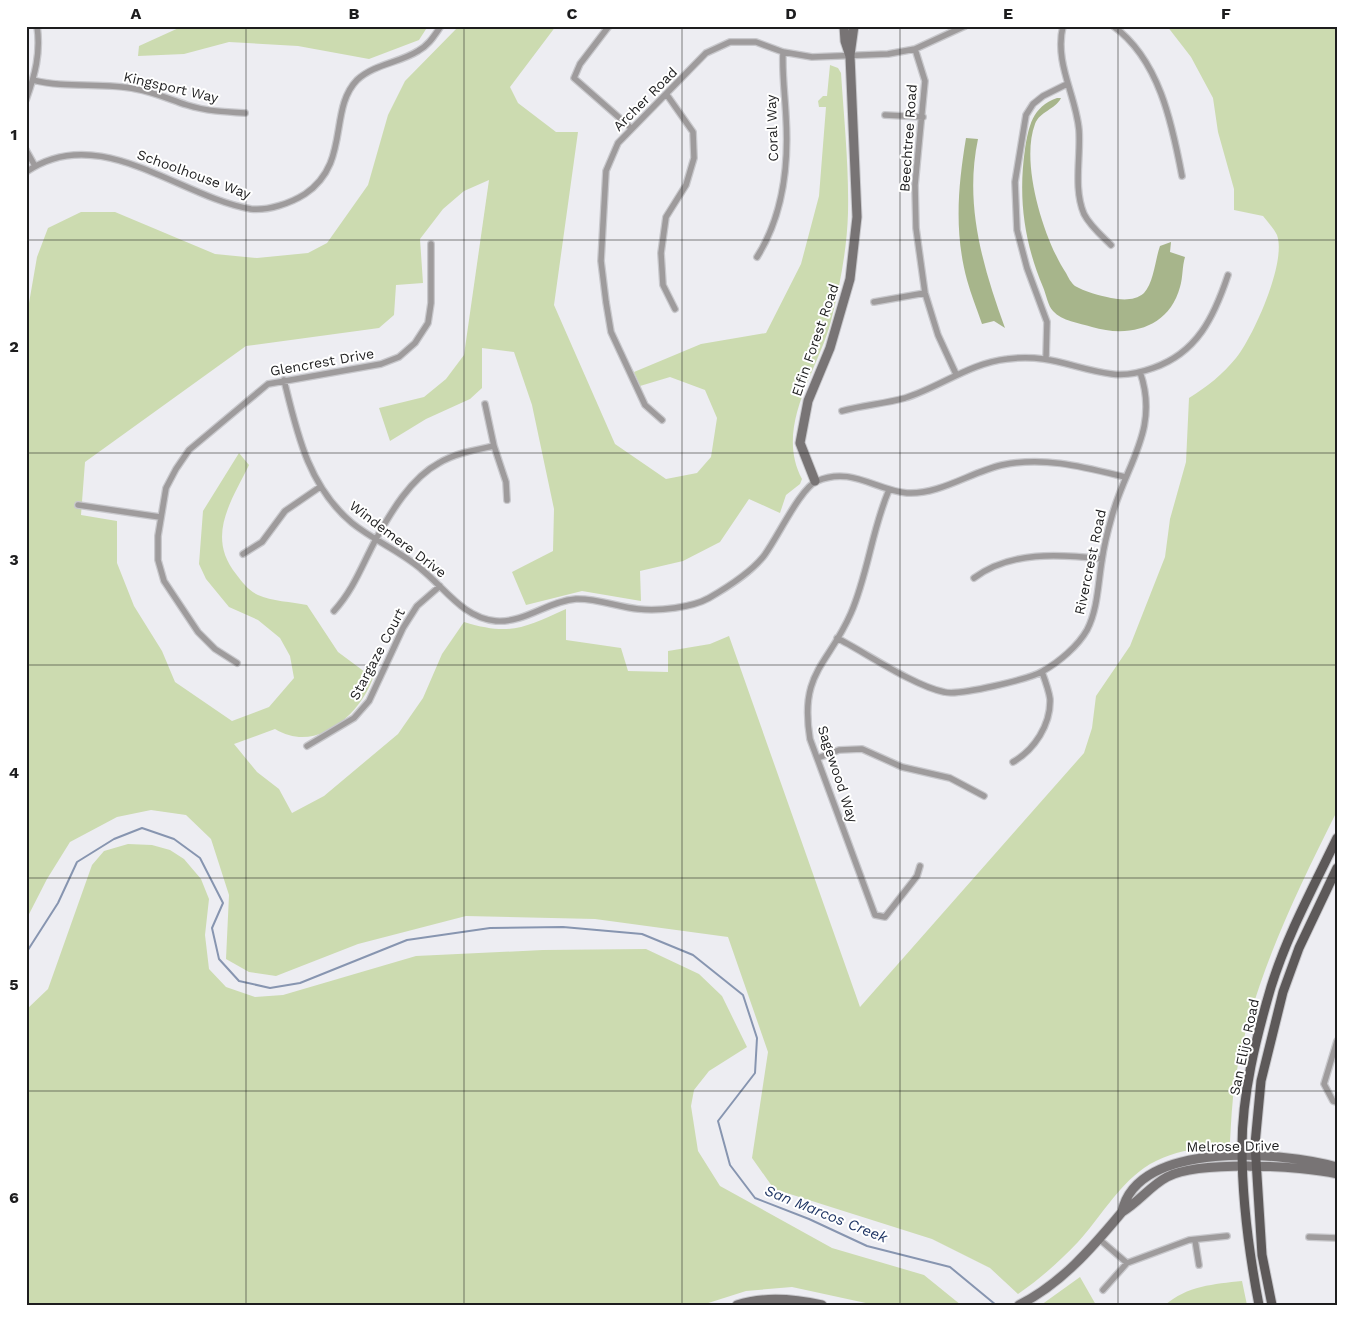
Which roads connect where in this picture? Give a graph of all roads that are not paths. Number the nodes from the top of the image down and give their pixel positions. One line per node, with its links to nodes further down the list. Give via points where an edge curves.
1 (37, 26): 12 (street, via 39,43)
2 (441, 26): 21 (street, Schoolhouse Way, via 418,52 377,67 357,80 344,102 336,150 326,173 306,194 280,206 253,209 226,202 141,166 106,157 72,155 49,158)
3 (609, 26): 19 (street, via 580,64 574,78)
4 (844, 26): 11 (street)
5 (854, 26): 11 (street)
6 (965, 26): 9 (street, Archer Road)
7 (1063, 26): 13 (street, via 1060,56)
8 (1113, 26): 23 (street, via 1129,38 1152,74 1168,112)
9 (915, 50): 11 (street, Archer Road); 18 (street, Beechtree Road, via 926,81)
10 (783, 52): 11 (street, Archer Road, via 812,57); 14 (street, Archer Road, via 756,42 730,42 706,53); 26 (street, Coral Way, via 787,161 781,200 770,236)
11 (850, 56): 40 (street, Elfin Forest Road, via 857,217 850,279 830,348 808,401 800,443)
12 (33, 80): 15 (street); 16 (street, Kingsport Way, via 53,86 137,89 190,106)
13 (1067, 84): 25 (street, via 1079,130 1079,196 1091,225); 31 (street, via 1043,96 1026,115 1015,182 1017,230 1047,322)
14 (667, 95): 19 (street, Archer Road); 30 (street, via 692,132 694,158 686,184 666,217 660,253 664,285)
15 (26, 100)
16 (245, 113)
17 (885, 115): 18 (street)
18 (923, 117): 28 (street, Beechtree Road, via 915,185 916,228)
19 (632, 128): 37 (street, Archer Road, via 618,143 606,171 601,260 611,332 645,406)
20 (26, 150): 21 (street)
21 (35, 166): 22 (street, Schoolhouse Way)
22 (26, 172)
23 (1182, 176)
24 (431, 244): 34 (street, Glencrest Drive, via 432,303 428,323 415,343 399,357 381,364)
25 (1111, 245)
26 (757, 258)
27 (1228, 275): 32 (street, via 1216,309 1199,337 1186,351 1171,360)
28 (924, 293): 29 (street); 33 (street, Beechtree Road)
29 (874, 302)
30 (675, 309)
31 (1046, 358): 32 (street, via 1111,374); 33 (street, via 1006,359)
32 (1140, 372): 39 (street, Rivercrest Road, via 1147,393 1147,419)
33 (956, 374): 36 (street, via 905,398)
34 (284, 380): 41 (street, Windemere Drive, via 297,434); 45 (street, Glencrest Drive, via 258,390 189,450 166,488)
35 (485, 404): 38 (street)
36 (842, 411)
37 (662, 420)
38 (494, 446): 43 (street, via 506,482); 46 (street, via 462,453 438,463 420,477)
39 (1125, 478): 42 (street, via 1071,464 1033,461 1001,465 910,493); 48 (street, Rivercrest Road)
40 (815, 481): 42 (street, via 839,476 867,480); 50 (street, Windemere Drive, via 762,558 735,582 706,600 674,607 640,609 577,599 551,605 521,618 498,621 477,617)
41 (320, 487): 46 (street, Windemere Drive, via 334,506); 47 (street, via 285,511 262,542)
42 (889, 490): 52 (street, Sagewood Way, via 879,513 851,613)
43 (506, 500)
44 (78, 505): 45 (street)
45 (160, 517): 53 (street, Glencrest Drive, via 158,560 164,581 198,632 215,649)
46 (376, 539): 50 (street, Windemere Drive); 51 (street, via 347,597)
47 (243, 554)
48 (1102, 559): 49 (street, via 1034,556 987,568); 54 (street, Rivercrest Road, via 1096,602 1087,630 1069,651)
49 (974, 578)
50 (440, 586): 55 (street, Stargaze Court, via 417,606 403,628 369,701 354,718)
51 (334, 611)
52 (837, 638): 54 (street, Rivercrest Road, via 946,693 971,691); 56 (street, Sagewood Way, via 816,670 808,694 810,739)
53 (237, 663)
54 (1042, 672): 57 (street, via 1050,699 1047,721 1024,755)
55 (307, 746)
56 (818, 758): 58 (street, via 840,750 862,749 902,767 950,778); 60 (street, Sagewood Way, via 875,915 885,917 917,876)
57 (1012, 762)
58 (984, 796)
59 (1337, 838): 64 (main road, San Elijo Road, via 1272,986 1249,1078)
60 (920, 866)
61 (1337, 868): 65 (main road, San Elijo Road, via 1299,948 1281,1000 1261,1081)
62 (1337, 1041): 63 (street, via 1324,1084 1333,1101)
63 (1337, 1102)
64 (1243, 1157): 65 (street, Melrose Drive); 67 (main road, San Elijo Road); 70 (street, Melrose Drive, via 1197,1158 1164,1167 1125,1198)
65 (1256, 1157): 66 (street, Melrose Drive, via 1308,1159); 68 (main road, San Elijo Road)
66 (1337, 1167)
67 (1244, 1168): 68 (street, Melrose Drive); 70 (street, Melrose Drive, via 1198,1168 1176,1174 1156,1184); 82 (main road, San Elijo Road, via 1249,1252)
68 (1257, 1168): 69 (street, Melrose Drive, via 1310,1168); 83 (main road, San Elijo Road, via 1262,1255)
69 (1337, 1174)
70 (1122, 1212): 74 (street, Melrose Drive)
71 (1227, 1236): 75 (street)
72 (1309, 1237): 73 (street)
73 (1337, 1238)
74 (1099, 1239): 76 (street); 79 (street, Melrose Drive, via 1060,1279)
75 (1195, 1240): 76 (street); 77 (street)
76 (1127, 1263): 78 (street)
77 (1198, 1265)
78 (1103, 1290)
79 (1020, 1304)
80 (737, 1305): 81 (street, via 749,1301 795,1299)
81 (822, 1305)
82 (1259, 1305)
83 (1272, 1305)

